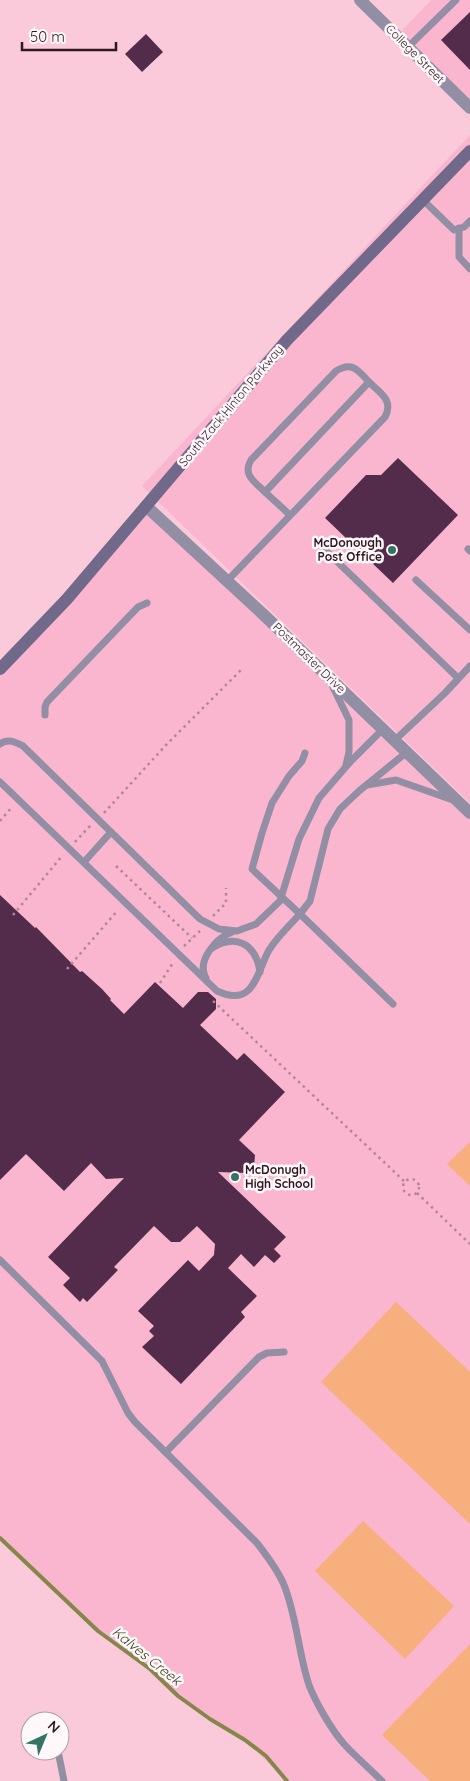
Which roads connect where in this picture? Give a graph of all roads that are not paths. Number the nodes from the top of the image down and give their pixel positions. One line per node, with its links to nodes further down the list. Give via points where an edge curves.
1 (360, 0): 3 (street, College Street)
2 (456, 0): 3 (lane)
3 (408, 48): 4 (street, College Street)
4 (470, 108)
5 (470, 151): 6 (main road, South Zack Hinton Parkway)
6 (423, 200): 8 (lane, via 454,230); 12 (main road, South Zack Hinton Parkway, via 287,340)
7 (470, 221): 8 (lane)
8 (459, 228): 9 (lane, via 459,257)
9 (470, 269)
10 (369, 382): 11 (lane); 11 (lane, via 350,366 336,371 258,453 248,465 247,472); 13 (lane, via 389,405 385,417)
11 (265, 492): 13 (lane)
12 (146, 506): 15 (street, Postmaster Drive); 20 (main road, South Zack Hinton Parkway, via 68,599)
13 (290, 515): 15 (lane)
14 (323, 548): 22 (lane)
15 (227, 580): 21 (street, Postmaster Drive)
16 (416, 580): 18 (lane)
17 (148, 603): 23 (lane, via 138,607 47,702)
18 (470, 630)
19 (470, 666): 22 (lane)
20 (0, 669)
21 (327, 675): 24 (street, Postmaster Drive); 29 (lane, via 348,720 349,752)
22 (458, 678): 25 (lane)
23 (45, 715)
24 (383, 729): 25 (street, Postmaster Drive); 29 (lane)
25 (395, 740): 27 (street, Postmaster Drive)
26 (0, 744): 34 (lane, via 14,741 23,746)
27 (407, 752): 31 (lane); 32 (street, Postmaster Drive)
28 (305, 753): 36 (lane, via 272,803 252,869)
29 (345, 768): 36 (lane, via 319,798 299,839)
30 (0, 782): 35 (lane)
31 (366, 785): 32 (lane, via 396,780); 37 (lane, via 340,809 328,829 310,901)
32 (458, 802): 33 (street, Postmaster Drive)
33 (470, 813)
34 (111, 832): 35 (lane); 38 (lane, via 200,919)
35 (84, 862): 44 (lane)
36 (282, 897): 37 (lane); 39 (lane, via 256,924)
37 (300, 914): 43 (lane, via 280,934); 45 (lane)
38 (219, 929): 39 (lane); 40 (lane)
39 (235, 931): 40 (lane)
40 (227, 934): 41 (lane); 42 (lane)
41 (242, 943): 42 (lane, via 226,941); 43 (lane, via 257,956)
42 (212, 948): 44 (lane, via 204,966)
43 (260, 972): 44 (lane, via 254,985 243,995 230,996)
44 (208, 982)
45 (393, 1004)
46 (0, 1260): 48 (lane, via 97,1355 128,1413)
47 (284, 1352): 48 (lane, via 259,1356)
48 (166, 1452): 51 (lane, via 257,1543 274,1566 284,1585 310,1687 327,1720 344,1743)
49 (60, 1761): 50 (lane)
50 (64, 1781)
51 (382, 1781)

